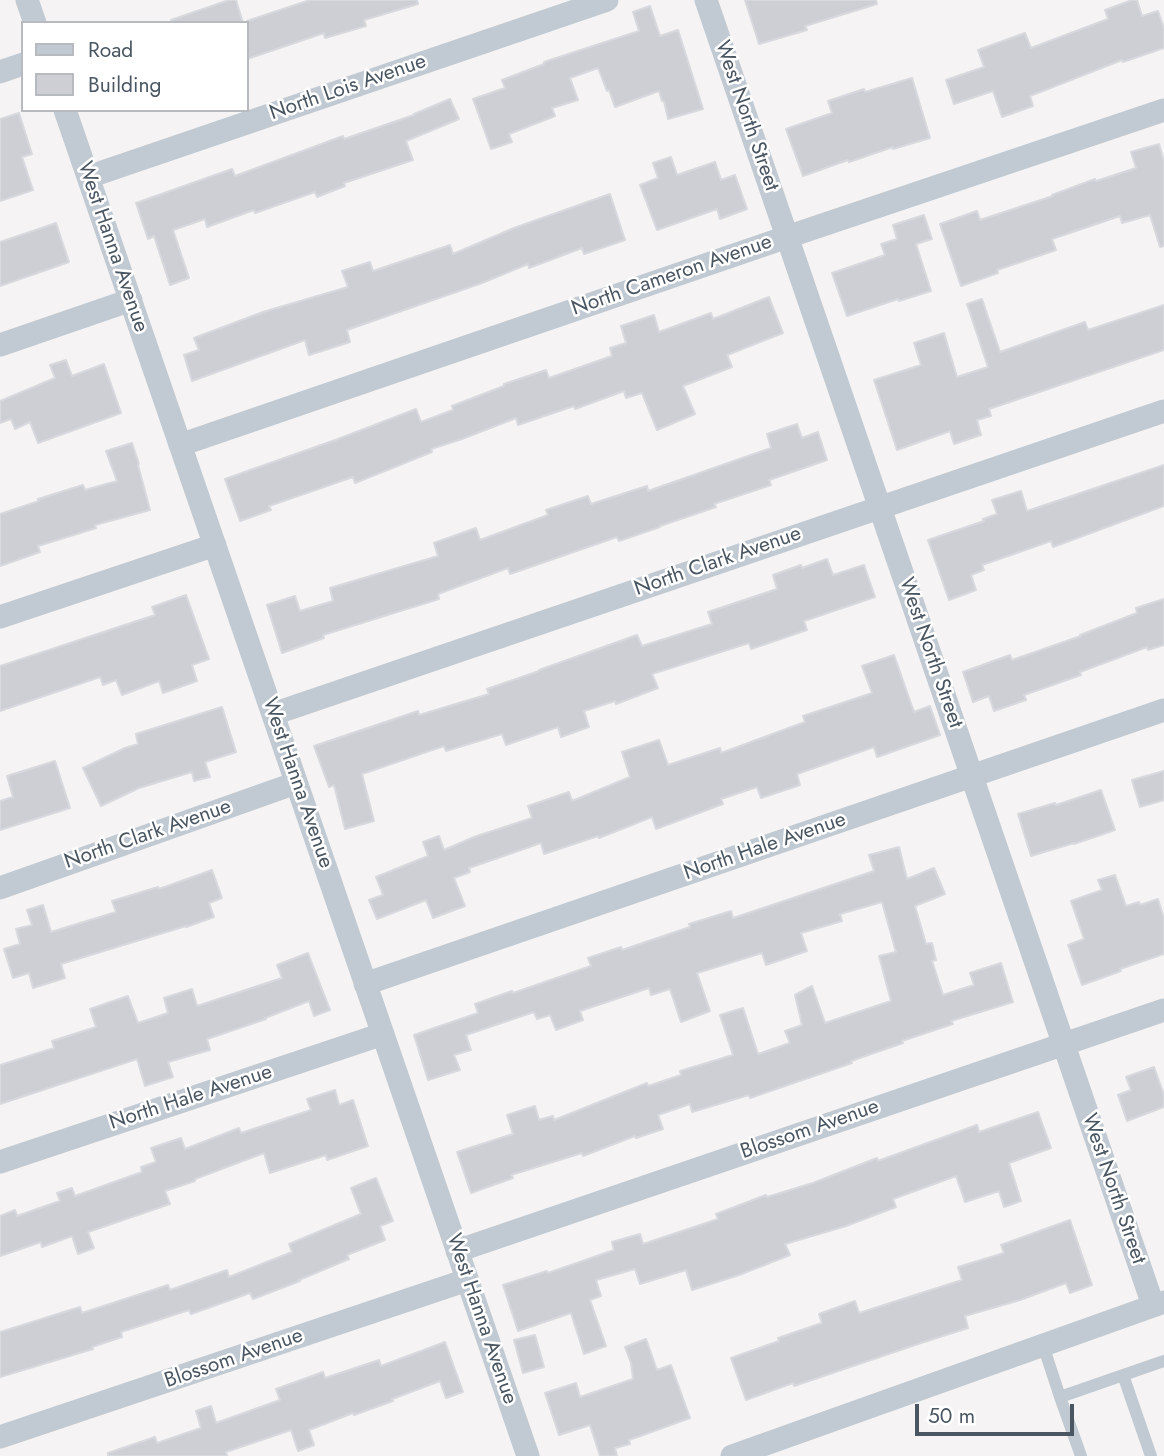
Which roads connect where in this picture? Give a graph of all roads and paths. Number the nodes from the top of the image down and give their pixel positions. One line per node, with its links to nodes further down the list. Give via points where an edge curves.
1 (27, 0): 4 (street)
2 (607, 0): 9 (street, North Lois Avenue)
3 (706, 0): 10 (street, West North Street)
4 (34, 21)
5 (21, 65): 6 (street)
6 (0, 72)
7 (1164, 110): 10 (street, North Cameron Avenue)
8 (66, 112): 9 (street, West Hanna Avenue)
9 (88, 177): 11 (street, West Hanna Avenue)
10 (788, 237): 14 (street, North Cameron Avenue); 15 (street, West North Street)
11 (131, 300): 12 (street); 14 (street, West Hanna Avenue)
12 (0, 345)
13 (1164, 411): 15 (street, North Clark Avenue)
14 (180, 445): 16 (street, West Hanna Avenue)
15 (880, 507): 19 (street, North Clark Avenue); 20 (street, West North Street)
16 (215, 545): 17 (street); 19 (street, West Hanna Avenue)
17 (0, 617)
18 (1164, 710): 20 (street, North Hale Avenue)
19 (273, 714): 21 (street, West Hanna Avenue)
20 (972, 776): 23 (street, North Hale Avenue); 26 (street, West North Street)
21 (296, 783): 22 (street, North Clark Avenue); 23 (street, West Hanna Avenue)
22 (0, 888)
23 (365, 984): 25 (street, West Hanna Avenue)
24 (1164, 1010): 26 (street, Blossom Avenue)
25 (383, 1034): 27 (street, North Hale Avenue); 28 (street, West Hanna Avenue)
26 (1064, 1044): 28 (street, Blossom Avenue); 30 (street, West North Street)
27 (0, 1162)
28 (457, 1251): 29 (street, West Hanna Avenue)
29 (467, 1280): 35 (street, Blossom Avenue); 36 (street, West Hanna Avenue)
30 (1158, 1303): 31 (street)
31 (1043, 1345): 34 (lane); 37 (street)
32 (1164, 1361): 33 (lane)
33 (1123, 1375): 34 (lane); 39 (lane)
34 (1060, 1397): 38 (lane)
35 (0, 1437)
36 (528, 1456)
37 (732, 1456)
38 (1081, 1456)
39 (1151, 1456)

